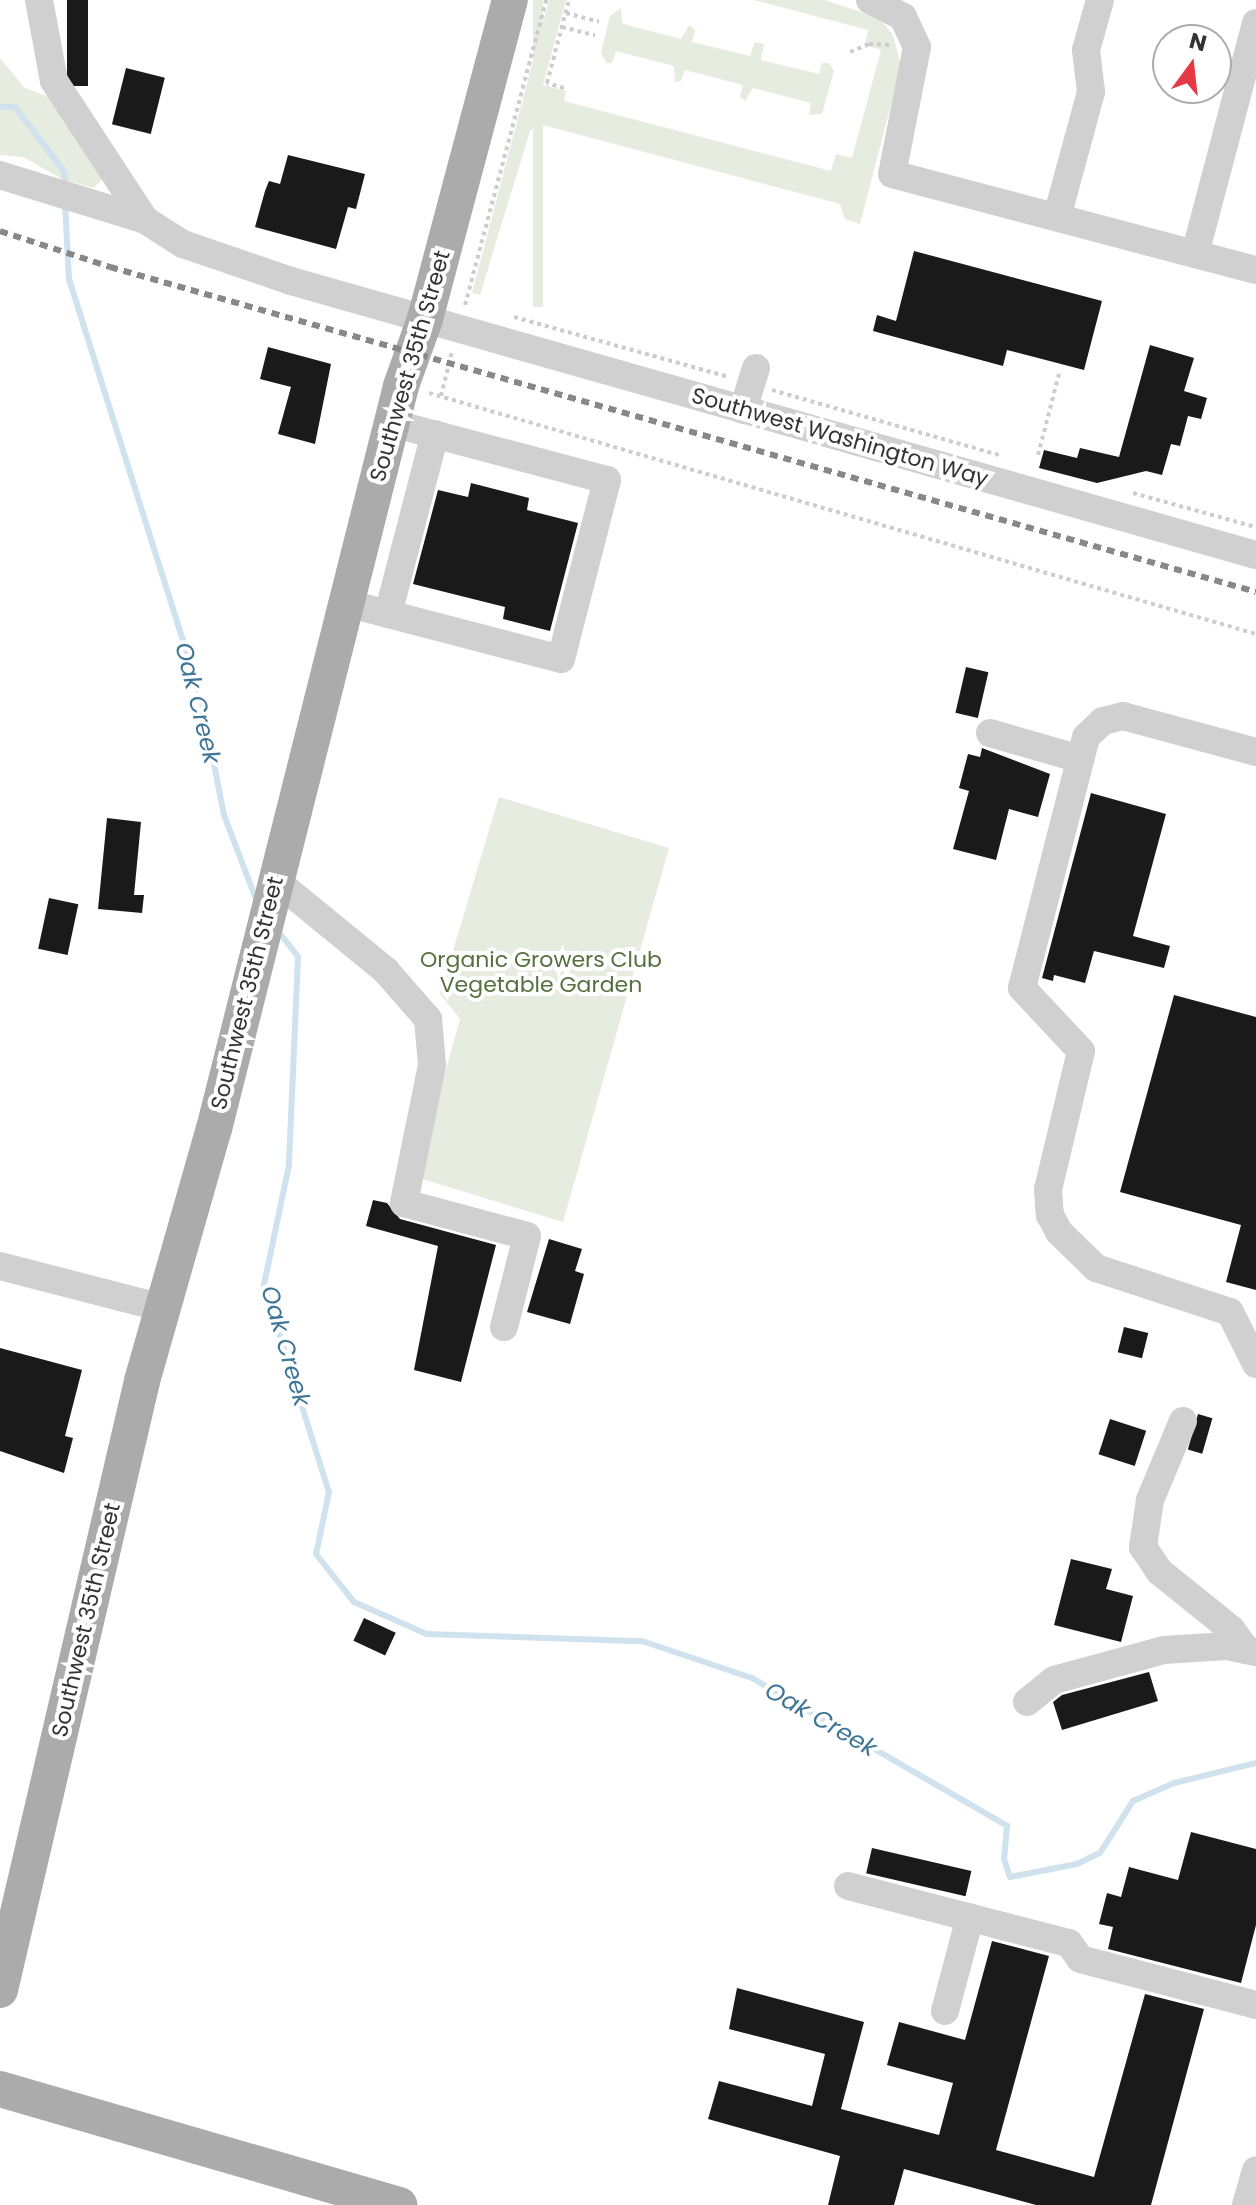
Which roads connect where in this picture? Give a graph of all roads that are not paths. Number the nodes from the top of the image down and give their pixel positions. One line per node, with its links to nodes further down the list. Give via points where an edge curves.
1 (39, 0): 8 (street, via 54,81)
2 (510, 0): 11 (main road, Southwest 35th Street)
3 (870, 0): 7 (street, via 903,17 916,40 892,174)
4 (1100, 0): 7 (street, via 1086,50 1091,92)
5 (1256, 23): 9 (street)
6 (4, 176): 8 (street)
7 (1057, 217): 9 (street)
8 (145, 220): 11 (street, Southwest Washington Way, via 183,244)
9 (1195, 254): 10 (street)
10 (1256, 270)
11 (425, 319): 13 (street, Southwest Washington Way); 14 (main road, Southwest 35th Street)
12 (756, 368): 13 (street)
13 (743, 410): 16 (street, Southwest Washington Way)
14 (392, 423): 15 (street); 17 (main road, Southwest 35th Street)
15 (435, 434): 18 (street); 18 (street, via 607,480 569,629 561,659)
16 (1256, 555)
17 (346, 603): 18 (street); 22 (main road, Southwest 35th Street)
18 (388, 614)
19 (990, 733): 21 (street)
20 (1256, 752): 21 (street, via 1123,716 1086,737)
21 (1080, 759): 26 (street, via 1022,988 1081,1051 1048,1189 1050,1215 1068,1247 1096,1268 1230,1312)
22 (273, 890): 24 (main road, Southwest 35th Street); 25 (street, via 386,971 428,1019 432,1065 404,1203 527,1236)
23 (0, 1266): 24 (street)
24 (162, 1308): 32 (main road, Southwest 35th Street)
25 (504, 1327)
26 (1256, 1364)
27 (1183, 1421): 28 (street, via 1150,1500 1143,1547 1160,1572)
28 (1251, 1651): 29 (street, via 1188,1645 1164,1650 1054,1680)
29 (1027, 1702)
30 (848, 1886): 31 (street)
31 (970, 1917): 33 (street, via 1069,1943 1080,1959); 34 (street)
32 (0, 1990)
33 (1256, 2005)
34 (945, 2011)
35 (0, 2089): 37 (main road)
36 (1256, 2170): 38 (street)
37 (399, 2205)
38 (1246, 2205)

